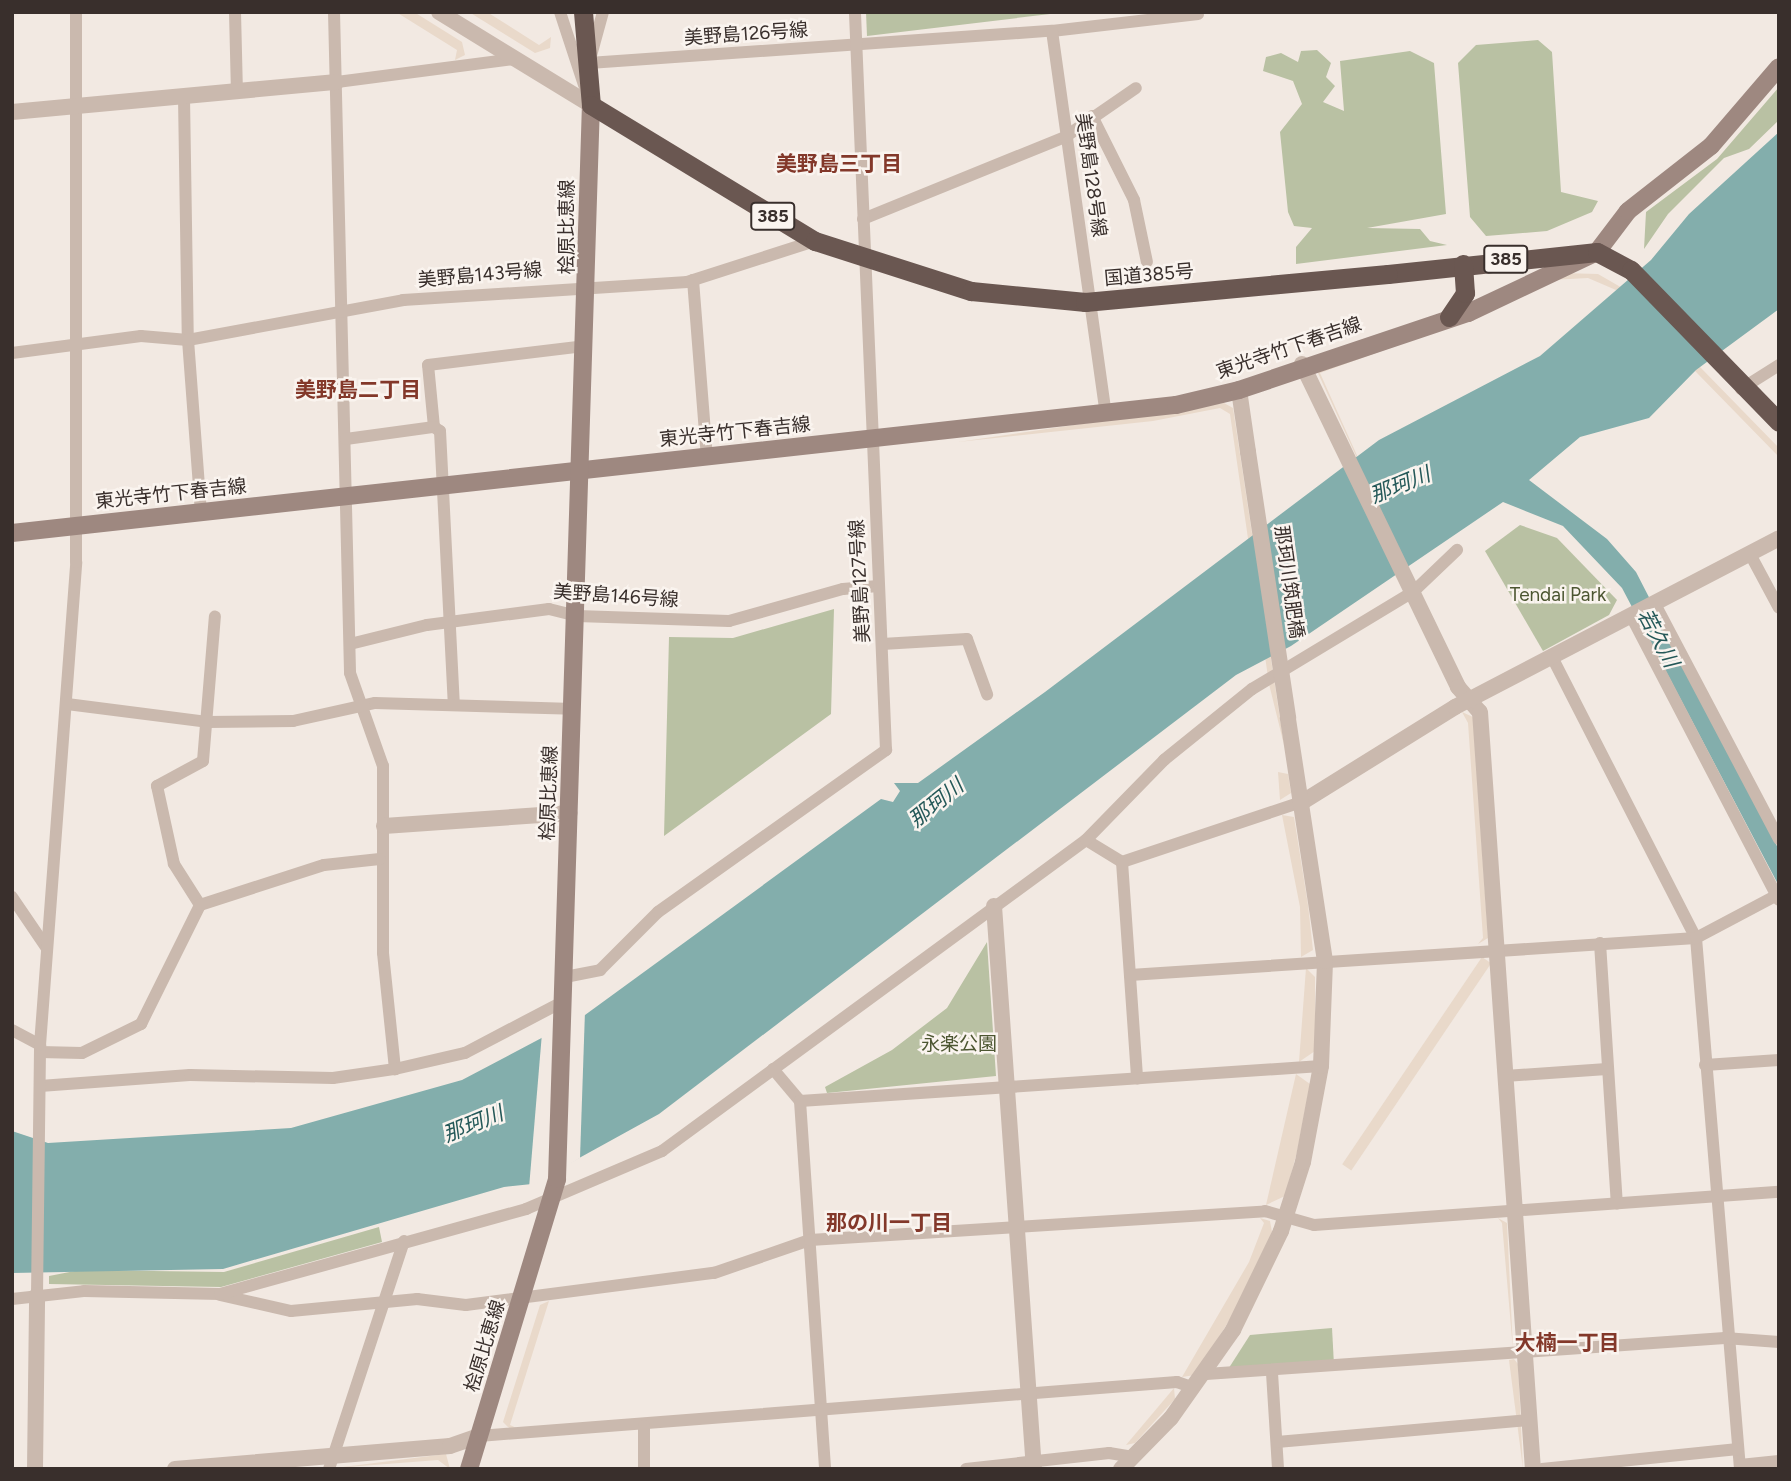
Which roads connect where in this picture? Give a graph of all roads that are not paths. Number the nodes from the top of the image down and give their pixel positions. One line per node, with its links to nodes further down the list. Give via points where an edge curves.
1 (76, 12): 20 (street)
2 (235, 12): 17 (street)
3 (334, 12): 15 (street)
4 (439, 12): 12 (street)
5 (560, 12): 19 (street)
6 (583, 12): 13 (highway)
7 (603, 12): 13 (street)
8 (855, 12): 11 (street, 美野島127号線)
9 (1198, 14): 10 (street, 美野島126号線)
10 (1052, 31): 11 (street, 美野島126号線); 23 (street, 美野島128号線)
11 (857, 46): 13 (street, 美野島126号線); 24 (street, 美野島127号線)
12 (513, 59): 15 (street); 19 (street)
13 (589, 63): 19 (highway)
14 (1779, 67): 26 (main road, via 1711,146 1628,211)
15 (337, 82): 17 (street); 32 (street)
16 (1136, 88): 22 (street)
17 (237, 92): 18 (street)
18 (184, 97): 20 (street); 34 (street)
19 (591, 105): 25 (highway, 国道385号 / 385); 31 (main road, 桧原比恵線)
20 (74, 107): 21 (street); 36 (street)
21 (12, 112)
22 (1092, 116): 23 (street); 28 (street, via 1134,200)
23 (1065, 137): 24 (street); 42 (street, 美野島128号線)
24 (863, 219): 27 (street, 美野島127号線)
25 (815, 241): 27 (highway, 国道385号 / 385); 30 (street, 美野島143号線)
26 (1597, 252): 29 (highway, 国道385号 / 385); 33 (main road, 東光寺竹下春吉線); 40 (highway, 国道385号 / 385, via 1621,263)
27 (863, 261): 29 (highway, 国道385号 / 385, bridge, via 971,291 1085,302); 45 (street, 美野島127号線)
28 (1147, 262)
29 (1463, 264): 33 (highway, via 1465,293)
30 (693, 280): 31 (street, 美野島143号線); 47 (street)
31 (588, 288): 32 (street, 美野島143号線, via 403,300); 35 (main road, 桧原比恵線)
32 (342, 312): 34 (street, 美野島143号線); 46 (street)
33 (1449, 317): 38 (main road, 東光寺竹下春吉線)
34 (188, 340): 36 (street, 美野島143号線, via 141,336); 51 (street)
35 (586, 346): 44 (street, via 428,365); 48 (main road, 桧原比恵線)
36 (74, 348): 37 (street, 美野島143号線); 52 (street)
37 (12, 353)
38 (1302, 364): 41 (main road, 東光寺竹下春吉線); 58 (street)
39 (1779, 365): 40 (street)
40 (1735, 381): 43 (highway, 国道385号 / 385)
41 (1239, 390): 42 (main road, 東光寺竹下春吉線); 75 (street, 那珂川筑肥橋, bridge)
42 (1106, 413): 45 (main road, 東光寺竹下春吉線)
43 (1779, 422)
44 (434, 427): 46 (street); 49 (street, via 440,432)
45 (872, 438): 47 (main road, 東光寺竹下春吉線); 57 (street, 美野島127号線)
46 (345, 439): 50 (street)
47 (707, 457): 48 (main road, 東光寺竹下春吉線)
48 (581, 470): 49 (main road, 東光寺竹下春吉線); 63 (main road, 桧原比恵線)
49 (445, 485): 50 (main road, 東光寺竹下春吉線); 64 (street)
50 (347, 496): 51 (main road, 東光寺竹下春吉線); 66 (street)
51 (201, 512): 52 (main road, 東光寺竹下春吉線)
52 (75, 526): 53 (main road, 東光寺竹下春吉線); 70 (street)
53 (12, 533)
54 (1779, 538): 56 (street)
55 (1457, 550): 58 (street)
56 (1750, 554): 59 (street); 60 (street)
57 (878, 586): 63 (street, 美野島146号線, via 843,589 729,621); 65 (street, 美野島127号線)
58 (1409, 587): 69 (street); 79 (street, via 1252,689 1164,760)
59 (1654, 605): 61 (street); 78 (street)
60 (1779, 608)
61 (1632, 615): 67 (street); 82 (street)
62 (215, 616): 74 (street)
63 (577, 616): 64 (street, 美野島146号線, via 549,609); 73 (main road, 桧原比恵線)
64 (453, 625): 66 (street, 美野島146号線, via 427,625); 71 (street)
65 (882, 644): 68 (street, via 967,639); 92 (street, 美野島127号線, via 886,750 658,912 600,970)
66 (351, 645): 72 (street, via 350,673)
67 (1552, 657): 69 (street); 86 (street)
68 (987, 694)
69 (1469, 701): 75 (street); 89 (street, via 1480,712)
70 (67, 704): 74 (street); 88 (street)
71 (454, 705): 72 (street); 73 (street)
72 (362, 706): 74 (street, via 293,721); 77 (street, via 383,766)
73 (573, 709): 76 (main road, 桧原比恵線)
74 (206, 722): 84 (street, via 203,761 157,786 174,864)
75 (1304, 802): 81 (street); 90 (street, 那珂川筑肥橋)
76 (570, 813): 77 (street); 92 (main road, 桧原比恵線)
77 (384, 827): 80 (street)
78 (1779, 839)
79 (1086, 840): 81 (street); 85 (street)
80 (380, 859): 84 (street, via 312,868); 99 (street)
81 (1122, 862): 91 (street)
82 (1778, 896): 86 (street)
83 (12, 897): 88 (street)
84 (200, 905): 95 (street, via 141,1024 82,1053)
85 (994, 906): 100 (street); 105 (street)
86 (1696, 938): 87 (street); 97 (street)
87 (1600, 943): 89 (street); 101 (street)
88 (46, 947): 95 (street)
89 (1499, 949): 90 (street); 102 (street)
90 (1325, 961): 91 (street); 98 (street, 那珂川筑肥橋)
91 (1130, 975): 103 (street)
92 (565, 977): 93 (main road, 桧原比恵線)
93 (564, 1008): 99 (street, via 465,1053); 107 (main road, 桧原比恵線)
94 (12, 1030): 95 (street)
95 (40, 1048): 104 (street)
96 (1779, 1060): 97 (street)
97 (1705, 1065): 109 (street)
98 (1321, 1066): 103 (street); 112 (street, 那珂川筑肥橋)
99 (395, 1069): 104 (street, via 333,1077 190,1075)
100 (773, 1069): 106 (street); 107 (street, via 662,1151)
101 (1607, 1069): 102 (street); 110 (street)
102 (1505, 1076): 111 (street)
103 (1137, 1078): 105 (street)
104 (40, 1086): 117 (street)
105 (1006, 1088): 106 (street); 113 (street)
106 (800, 1101): 114 (street)
107 (555, 1187): 115 (street, via 526,1209); 118 (main road, 桧原比恵線)
108 (1779, 1192): 109 (street)
109 (1714, 1197): 110 (street); 121 (street)
110 (1617, 1203): 111 (street)
111 (1516, 1211): 112 (street, via 1314,1225); 123 (street)
112 (1287, 1216): 113 (street, via 1265,1211); 125 (street, 那珂川筑肥橋, via 1256,1288)
113 (1019, 1223): 114 (street); 127 (street)
114 (810, 1240): 118 (street, via 714,1273); 128 (street)
115 (404, 1241): 116 (street); 120 (street)
116 (220, 1294): 117 (street); 120 (street, via 291,1311)
117 (37, 1295): 119 (street); 139 (street)
118 (522, 1297): 120 (street, via 466,1305); 131 (main road, 桧原比恵線)
119 (12, 1299)
120 (384, 1302): 136 (street)
121 (1725, 1338): 122 (street); 123 (street); 133 (street)
122 (1779, 1342)
123 (1525, 1353): 124 (street); 129 (street)
124 (1272, 1373): 125 (street); 132 (street)
125 (1206, 1374): 126 (street, 那珂川筑肥橋)
126 (1194, 1388): 127 (street, via 1177,1382); 134 (street, 那珂川筑肥橋)
127 (1027, 1393): 128 (street); 137 (street)
128 (822, 1411): 130 (street); 143 (street)
129 (1530, 1420): 132 (street); 147 (street)
130 (644, 1426): 131 (street); 142 (street)
131 (479, 1436): 136 (street, via 450,1446); 141 (main road, 桧原比恵線)
132 (1276, 1442): 146 (street)
133 (1738, 1449): 138 (street); 148 (street)
134 (1135, 1457): 137 (street); 145 (street, 那珂川筑肥橋)
135 (1779, 1461): 138 (street)
136 (331, 1462): 140 (street)
137 (1033, 1464): 144 (street)
138 (1740, 1467)
139 (35, 1469)
140 (176, 1469)
141 (469, 1469)
142 (644, 1469)
143 (825, 1469)
144 (966, 1469)
145 (1121, 1469)
146 (1278, 1469)
147 (1533, 1469)
148 (1542, 1469)

